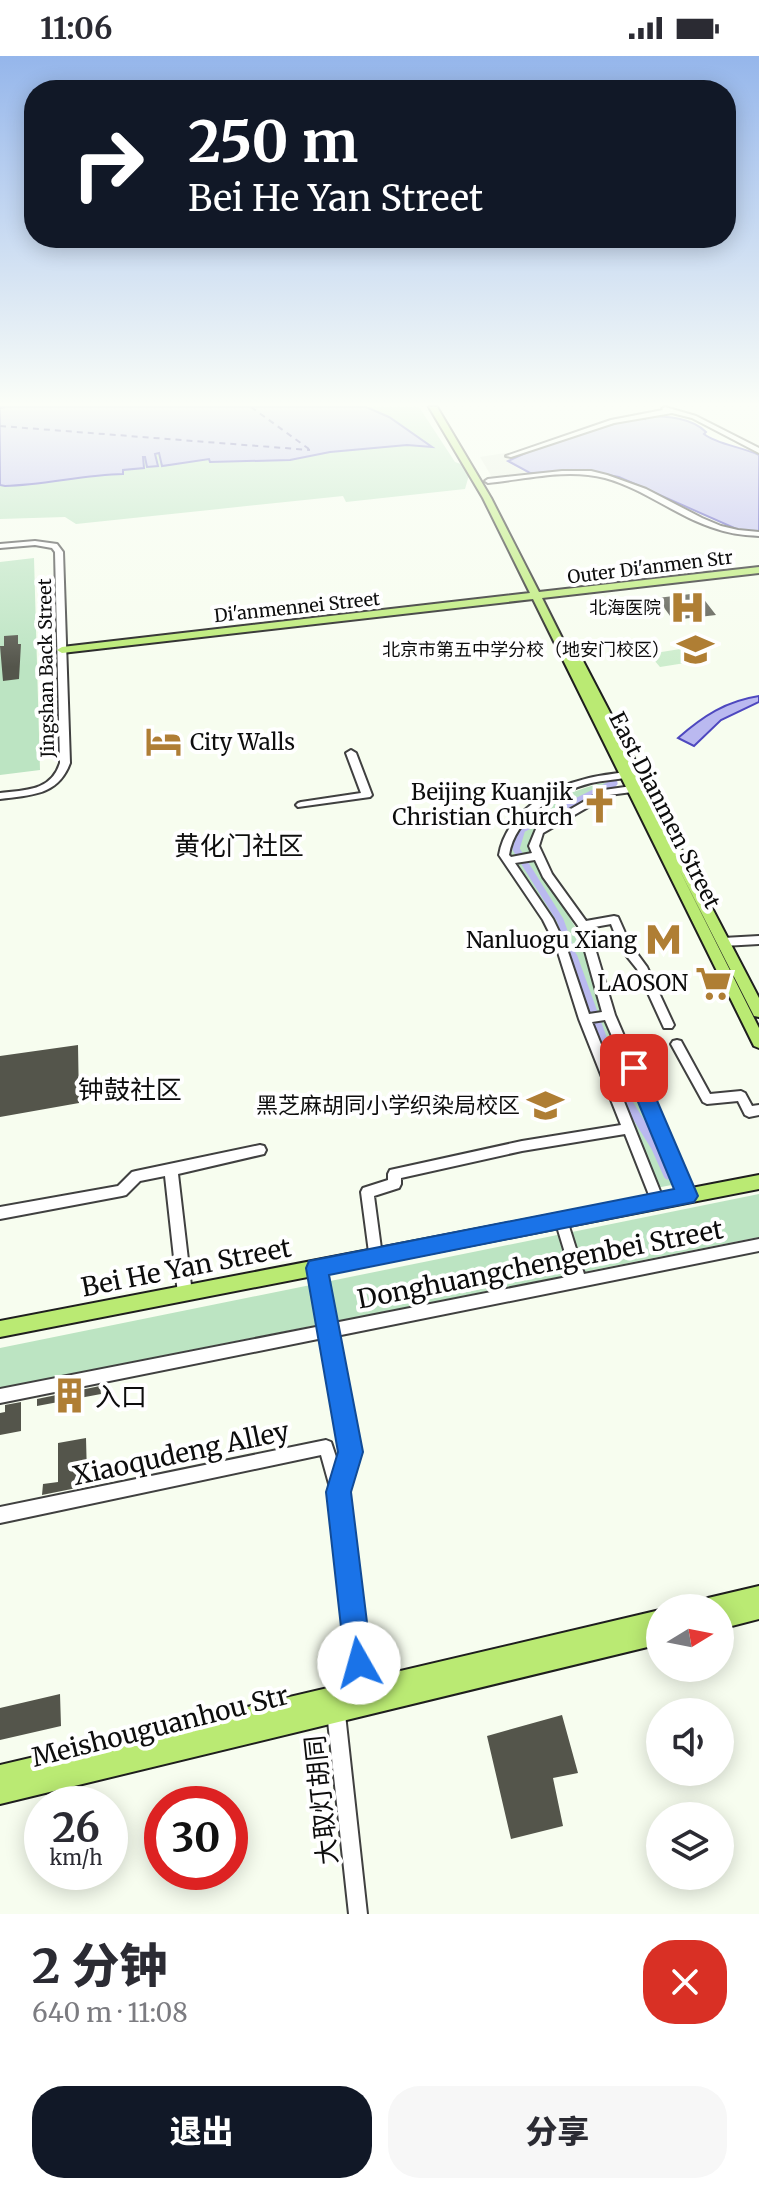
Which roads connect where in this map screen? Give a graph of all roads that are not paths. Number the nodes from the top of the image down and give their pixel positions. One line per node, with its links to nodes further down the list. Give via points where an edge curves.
1 (485, 494): 7 (main road)
2 (494, 494): 7 (main road)
3 (649, 494): 4 (street, via 723,530)
4 (758, 536)
5 (0, 546): 8 (street, Jingshan Back Street, via 54,546 60,557)
6 (759, 570): 7 (main road, Outer Di'anmen Str)
7 (539, 595): 8 (main road, Di'anmennei Street); 10 (main road, East Dianmen Street); 18 (main road)
8 (62, 650): 12 (street, Jingshan Back Street, via 65,763 59,780)
9 (351, 753): 13 (street, via 367,795)
10 (626, 775): 11 (main road, East Dianmen Street); 15 (street, via 583,782 529,812 513,824 504,842)
11 (632, 789): 14 (street, via 607,792 539,831); 23 (main road, East Dianmen Street)
12 (0, 796)
13 (301, 805)
14 (537, 856): 15 (street); 16 (street)
15 (507, 861): 21 (street, via 548,919)
16 (583, 925): 20 (street); 22 (street, via 614,920)
17 (759, 940): 18 (street)
18 (723, 942): 19 (main road)
19 (759, 1012)
20 (609, 1015): 21 (street); 30 (street)
21 (585, 1019): 26 (street)
22 (668, 1025)
23 (759, 1042)
24 (677, 1044): 25 (street, via 707,1099 741,1096 749,1112)
25 (759, 1110)
26 (628, 1129): 31 (street); 35 (street, via 394,1174 395,1184 367,1192)
27 (260, 1150): 28 (street)
28 (171, 1170): 32 (street, via 136,1176 122,1191); 38 (street)
29 (759, 1182): 30 (main road, Bei He Yan Street)
30 (687, 1196): 31 (main road, Bei He Yan Street)
31 (658, 1201): 33 (main road, Bei He Yan Street)
32 (0, 1213)
33 (561, 1220): 35 (main road, Bei He Yan Street); 37 (street)
34 (759, 1245): 37 (street, Donghuangchengenbei Street)
35 (375, 1256): 36 (main road, Bei He Yan Street)
36 (317, 1268): 38 (main road, Bei He Yan Street); 40 (street)
37 (580, 1281): 40 (street, Donghuangchengenbei Street)
38 (185, 1294): 39 (main road, Bei He Yan Street)
39 (0, 1329)
40 (329, 1330): 41 (street, Donghuangchengenbei Street); 42 (street, via 351,1452)
41 (0, 1396)
42 (338, 1492): 43 (street, Xiaoqudeng Alley, via 326,1447); 50 (street)
43 (0, 1515)
44 (759, 1596): 45 (main road)
45 (734, 1602)
46 (759, 1609): 47 (main road)
47 (734, 1615)
48 (646, 1623): 50 (main road)
49 (646, 1637): 51 (main road, Meishouguanhou Str)
50 (362, 1692): 51 (street, 大取灯胡同); 52 (main road)
51 (336, 1712): 53 (main road, Meishouguanhou Str); 54 (street, 大取灯胡同)
52 (0, 1776)
53 (0, 1793)
54 (358, 1914)

